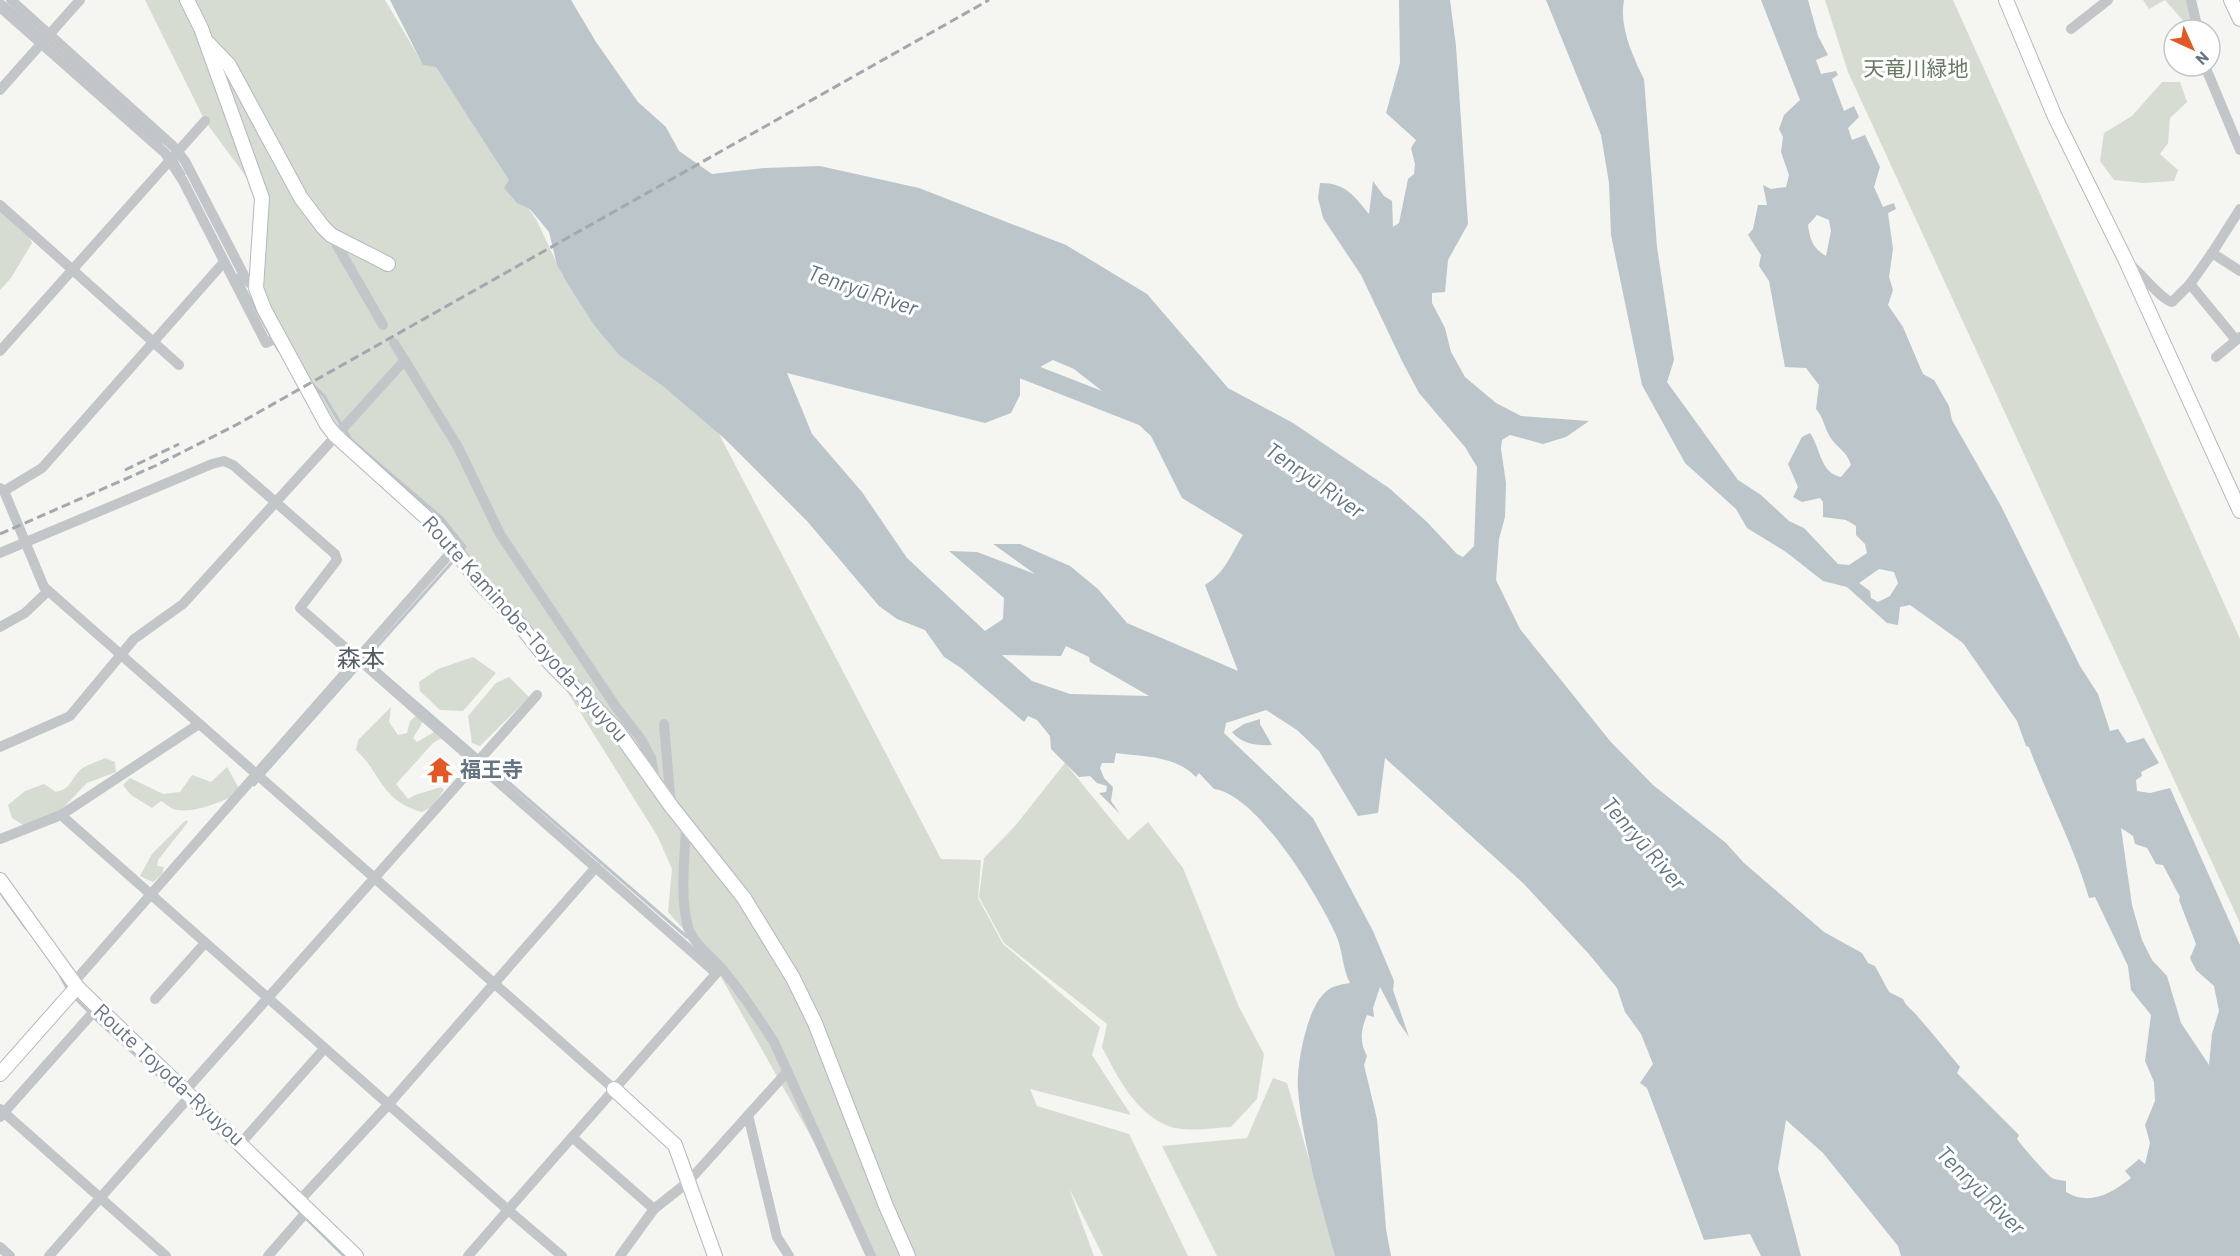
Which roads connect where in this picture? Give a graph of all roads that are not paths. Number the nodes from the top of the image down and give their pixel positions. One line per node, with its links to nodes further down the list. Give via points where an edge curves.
1 (11, 0): 12 (street)
2 (80, 0): 12 (street)
3 (188, 0): 13 (main road, Route Kaminobe-Toyoda-Ryuyou)
4 (2006, 0): 24 (main road, via 2055,117)
5 (2108, 0): 11 (street)
6 (2191, 0): 9 (street)
7 (2231, 0): 10 (main road)
8 (0, 7): 14 (street)
9 (2195, 18)
10 (2240, 19)
11 (2071, 28)
12 (50, 34): 14 (street); 19 (street)
13 (205, 39): 22 (main road, via 229,65 301,198); 30 (main road, Route Kaminobe-Toyoda-Ryuyou, via 262,198)
14 (41, 44): 16 (street); 19 (street)
15 (2210, 78): 18 (street)
16 (0, 90)
17 (205, 121): 19 (street)
18 (2240, 150)
19 (173, 155): 25 (street); 27 (street); 30 (street, via 247,281)
20 (0, 205): 27 (street)
21 (2240, 209): 23 (street)
22 (331, 235): 26 (main road); 31 (street)
23 (2212, 253): 28 (street); 29 (street)
24 (2126, 261): 29 (street, via 2166,300 2172,302); 43 (main road)
25 (224, 262): 32 (street, via 266,344); 34 (street)
26 (388, 264)
27 (72, 269): 34 (street); 36 (street)
28 (2240, 271)
29 (2190, 284): 33 (street)
30 (256, 288): 32 (main road, Route Kaminobe-Toyoda-Ryuyou)
31 (383, 325)
32 (279, 337): 40 (main road, Route Kaminobe-Toyoda-Ryuyou)
33 (2238, 338): 37 (street)
34 (152, 341): 39 (street); 41 (street, via 42,468)
35 (394, 343): 38 (street)
36 (0, 351)
37 (2216, 357)
38 (405, 360): 40 (street); 57 (street, via 458,447 500,534 641,739 651,758)
39 (179, 365)
40 (335, 435): 42 (street); 45 (main road, Route Kaminobe-Toyoda-Ryuyou, via 439,529)
41 (2, 489): 44 (street)
42 (275, 502): 44 (street, via 224,461); 49 (street, via 183,604 134,639); 50 (street, via 337,560 300,608)
43 (2240, 511)
44 (25, 543): 46 (street); 47 (street)
45 (454, 549): 50 (street); 57 (main road, Route Kaminobe-Toyoda-Ryuyou, via 550,663 617,730)
46 (0, 553)
47 (48, 591): 48 (street, via 25,614); 49 (street)
48 (0, 627)
49 (121, 655): 52 (street); 54 (street, via 70,716)
50 (359, 658): 55 (street); 56 (street)
51 (537, 695): 55 (street)
52 (199, 724): 56 (street); 59 (street)
53 (664, 724): 58 (street)
54 (0, 747)
55 (476, 761): 62 (street); 63 (street)
56 (256, 775): 63 (street); 65 (street)
57 (655, 781): 58 (main road, Route Kaminobe-Toyoda-Ryuyou)
58 (671, 806): 60 (main road, Route Kaminobe-Toyoda-Ryuyou)
59 (61, 815): 61 (street); 65 (street)
60 (686, 826): 67 (street, via 687,925); 100 (main road, Route Kaminobe-Toyoda-Ryuyou, via 744,898 793,978 815,1023)
61 (0, 839)
62 (596, 867): 67 (street); 68 (street)
63 (374, 878): 68 (street); 70 (street)
64 (0, 880): 69 (main road, Route Toyoda-Ryuyou)
65 (151, 895): 66 (street); 69 (street)
66 (205, 943): 70 (street); 71 (street)
67 (718, 971): 74 (street, via 756,1012); 76 (street)
68 (494, 984): 76 (street); 78 (street)
69 (75, 985): 72 (main road, Route Toyoda-Ryuyou); 75 (main road)
70 (267, 998): 73 (street); 77 (street)
71 (155, 999)
72 (97, 1008): 77 (main road, Route Toyoda-Ryuyou); 79 (street)
73 (324, 1048): 78 (street); 82 (street)
74 (787, 1072): 80 (street); 99 (street)
75 (0, 1074)
76 (614, 1089): 81 (street); 83 (main road, via 675,1145)
77 (189, 1093): 82 (main road, Route Toyoda-Ryuyou); 84 (street)
78 (388, 1105): 85 (street); 87 (street)
79 (2, 1113): 84 (street)
80 (748, 1115): 83 (street); 98 (street, via 777,1237)
81 (572, 1137): 86 (street); 87 (street)
82 (241, 1143): 85 (main road, Route Toyoda-Ryuyou)
83 (688, 1182): 86 (street); 97 (main road)
84 (101, 1198): 90 (street); 91 (street)
85 (304, 1205): 92 (street); 93 (main road, Route Toyoda-Ryuyou)
86 (654, 1209): 96 (street)
87 (508, 1210): 94 (street); 95 (street)
88 (0, 1247): 89 (street)
89 (10, 1256)
90 (49, 1256)
91 (166, 1256)
92 (267, 1256)
93 (356, 1256)
94 (468, 1256)
95 (562, 1256)
96 (620, 1256)
97 (715, 1256)
98 (789, 1256)
99 (871, 1256)
100 (908, 1256)

